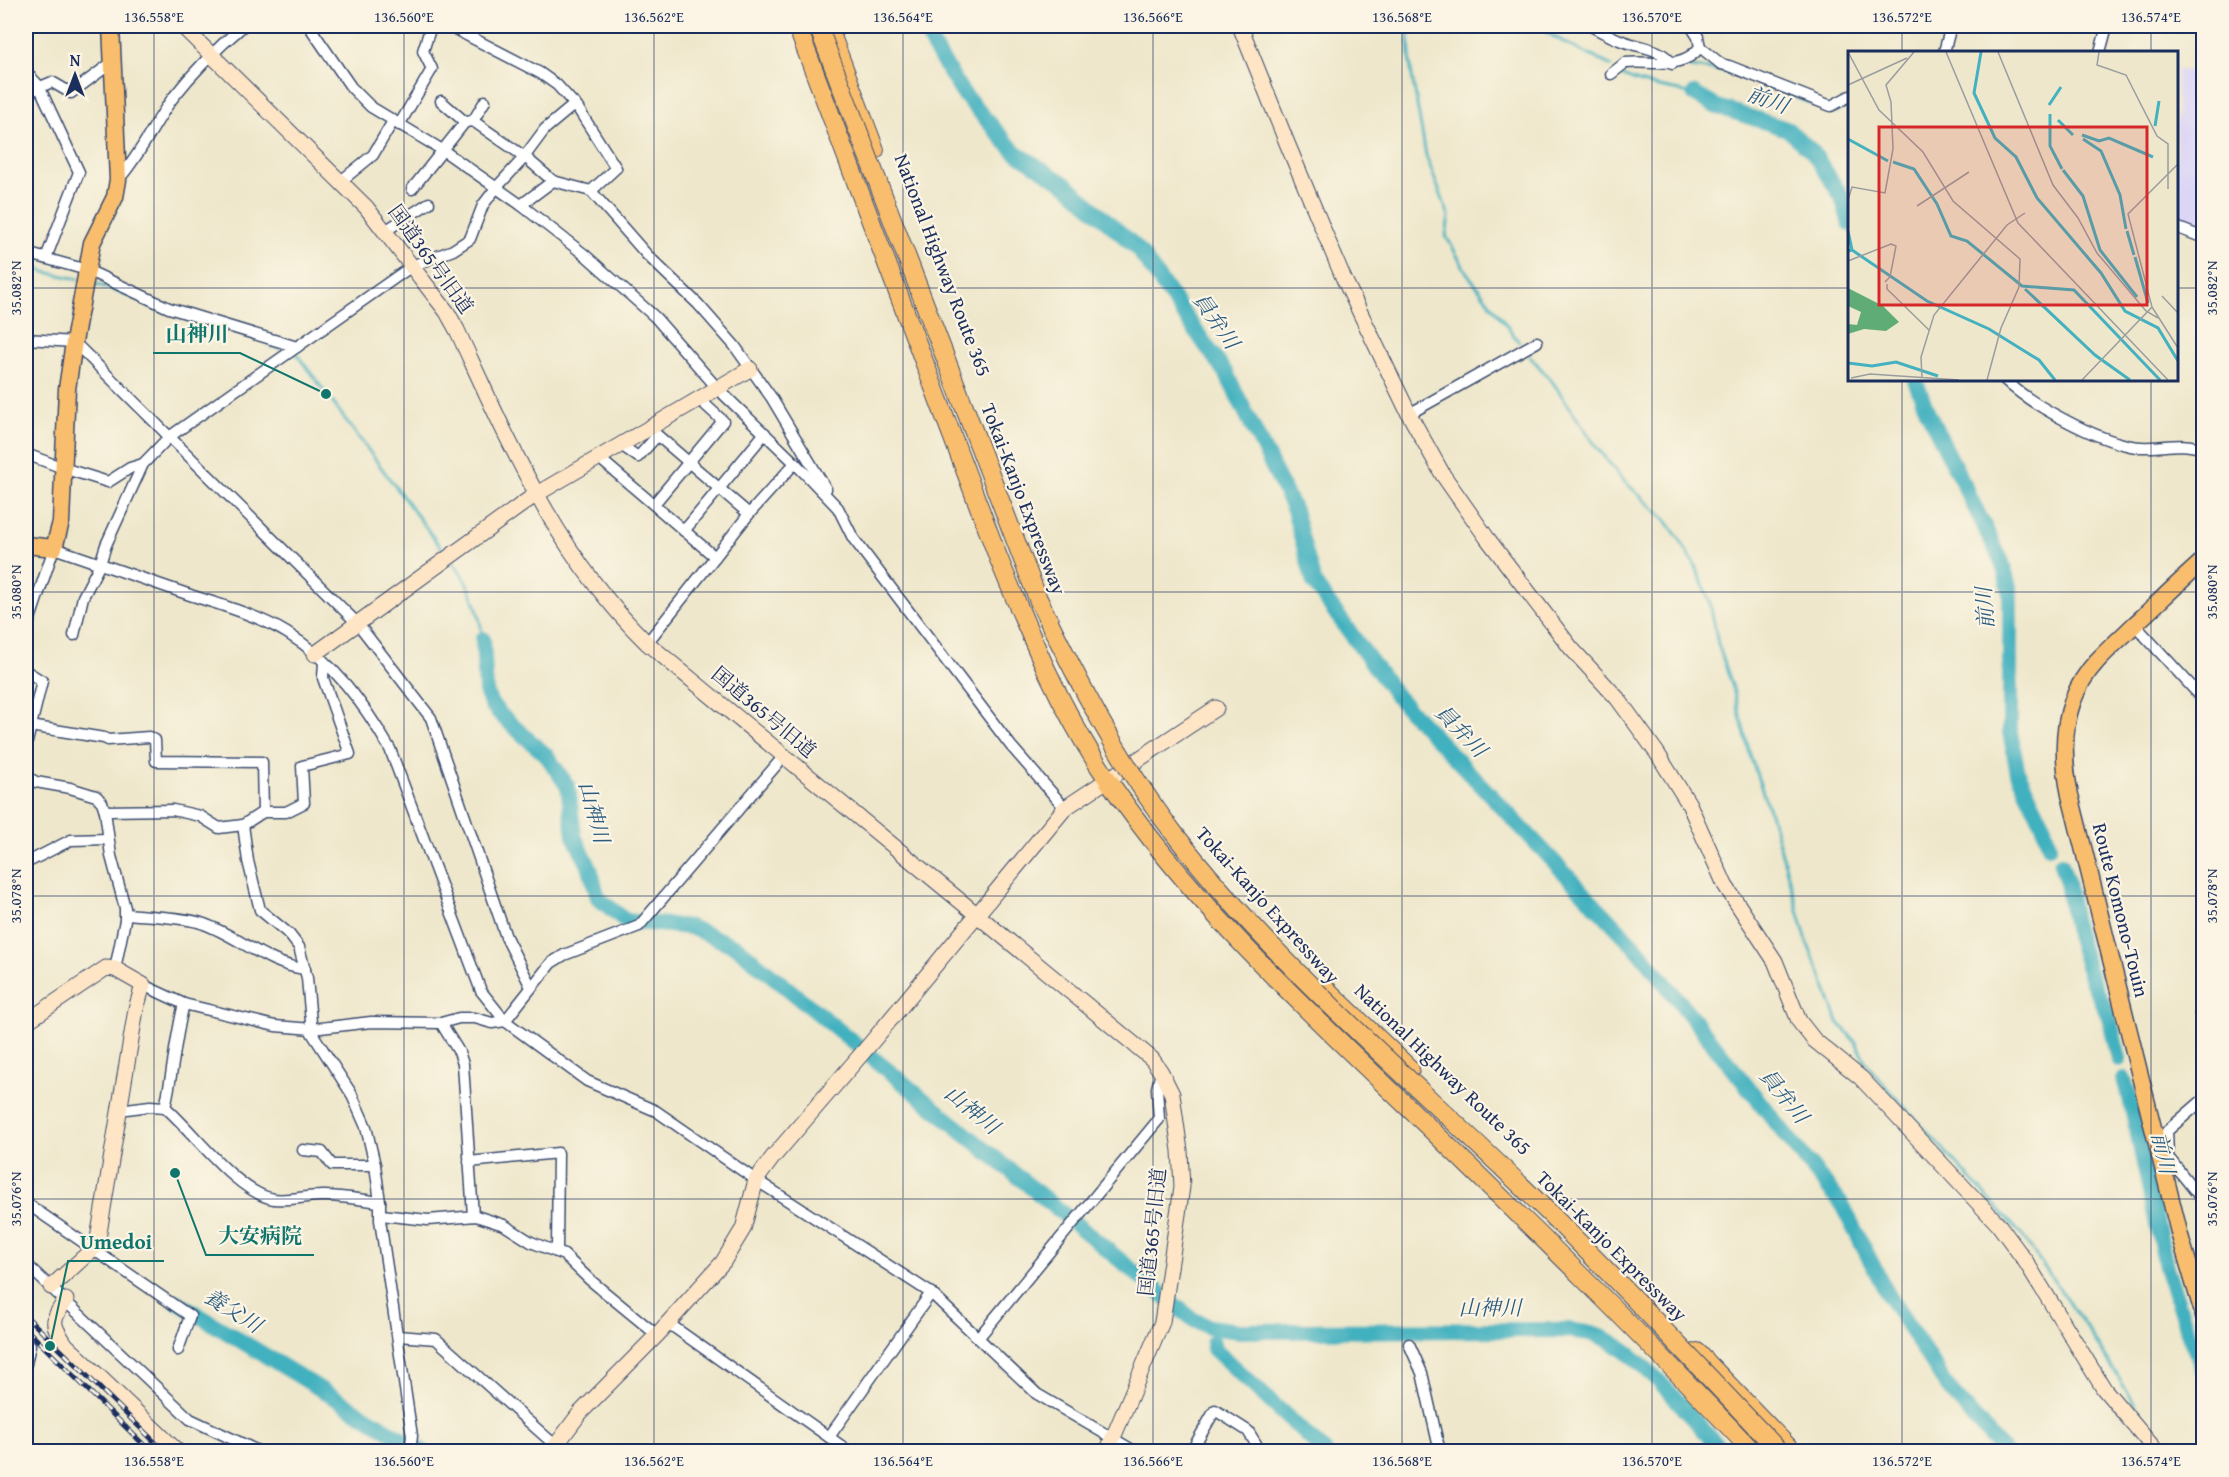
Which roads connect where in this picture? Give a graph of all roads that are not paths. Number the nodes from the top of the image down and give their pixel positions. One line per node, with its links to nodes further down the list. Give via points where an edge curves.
1 (111, 26): 19 (main road)
2 (182, 26): 18 (street, 国道365号旧道)
3 (243, 26): 18 (street)
4 (309, 26): 30 (street, via 351,87 371,107)
5 (431, 26): 30 (street, via 423,51 432,69)
6 (449, 26): 28 (street, via 540,73)
7 (797, 26): 92 (highway, via 1002,566 1055,688)
8 (818, 26): 154 (highway, Tokai-Kanjo Expressway, bridge, via 1038,599 1078,680 1139,785 1217,888 1266,942 1542,1205)
9 (828, 26): 90 (highway, National Highway Route 365, via 1047,597 1087,681)
10 (1240, 26): 56 (street, via 1343,277)
11 (1591, 26): 20 (street, via 1660,52)
12 (1691, 26): 15 (street)
13 (1951, 26): 16 (street)
14 (2107, 26): 17 (street)
15 (1700, 47): 20 (street, via 1691,57); 25 (street, via 1721,64 1827,104 1836,105)
16 (1944, 51)
17 (2100, 51)
18 (212, 53): 33 (street, via 171,101); 34 (street, 国道365号旧道)
19 (114, 61): 23 (street, via 71,93 52,82); 33 (main road)
20 (1672, 63): 22 (street, via 1625,63)
21 (26, 72): 23 (street)
22 (1611, 74)
23 (39, 86): 24 (street); 45 (street, via 79,172)
24 (26, 93)
25 (1848, 97)
26 (441, 101): 29 (street)
27 (485, 101): 29 (street)
28 (575, 104): 32 (street, via 545,129); 38 (street, via 616,168)
29 (469, 122): 31 (street); 32 (street)
30 (396, 123): 31 (street); 34 (street, via 373,155)
31 (442, 149): 36 (street); 37 (street)
32 (525, 157): 35 (street); 37 (street)
33 (118, 180): 47 (main road, via 115,197 92,243)
34 (342, 181): 42 (street, 国道365号旧道)
35 (554, 181): 38 (street); 40 (street)
36 (412, 189)
37 (495, 189): 40 (street); 46 (street, via 483,205 470,240)
38 (591, 191): 52 (street, via 647,255 698,304)
39 (429, 203): 42 (street)
40 (521, 205): 54 (street, via 655,317)
41 (2178, 227): 43 (street)
42 (385, 231): 46 (street, 国道365号旧道)
43 (2204, 238)
44 (26, 253): 45 (street)
45 (46, 258): 47 (street)
46 (412, 266): 51 (street); 68 (street, 国道365号旧道, via 457,330)
47 (87, 276): 49 (main road); 51 (street, via 169,308)
48 (26, 339): 49 (street)
49 (74, 342): 59 (street); 66 (main road)
50 (1538, 342): 56 (street)
51 (297, 347): 59 (street)
52 (750, 369): 54 (street); 70 (street)
53 (2006, 381): 60 (street, via 2030,400 2093,433 2131,446 2177,444)
54 (718, 389): 55 (street); 58 (street)
55 (700, 400): 57 (street); 63 (street, via 723,421)
56 (1409, 414): 156 (street, via 1443,475 1486,538 1571,648 1618,699 1657,753 1689,804 1725,885 1775,961 1800,1021 1814,1040 1861,1078 1998,1224 2026,1262 2104,1389)
57 (653, 432): 62 (street); 63 (street)
58 (765, 433): 64 (street); 67 (street)
59 (169, 437): 65 (street); 78 (street)
60 (2204, 450)
61 (26, 454): 66 (street)
62 (599, 458): 68 (street); 69 (street)
63 (688, 462): 67 (street); 69 (street)
64 (795, 463): 70 (street); 71 (street)
65 (143, 464): 66 (street, via 108,482); 77 (street)
66 (63, 468): 74 (main road, via 61,522)
67 (719, 488): 71 (street); 72 (street)
68 (535, 495): 78 (street); 82 (street, 国道365号旧道, via 617,613)
69 (654, 504): 72 (street)
70 (838, 508): 93 (street, via 853,538 1006,740)
71 (749, 514): 75 (street)
72 (684, 531): 75 (street)
73 (26, 544): 74 (main road)
74 (54, 549): 77 (street); 80 (street)
75 (715, 556): 82 (street)
76 (2204, 560): 79 (main road, Route Komono-Touin)
77 (100, 564): 81 (street, via 83,597); 83 (street, via 248,614 287,633)
78 (358, 624): 83 (street); 104 (street, via 431,718 506,937)
79 (2134, 625): 85 (street); 117 (main road, Route Komono-Touin, via 2098,660 2075,695 2064,733 2065,765)
80 (26, 631)
81 (74, 635)
82 (647, 643): 89 (street, 国道365号旧道)
83 (320, 658): 95 (street, via 323,678 350,754 302,766 304,803 286,812); 107 (street, via 370,715 390,749 481,991)
84 (26, 671): 87 (street, via 42,681)
85 (2204, 700)
86 (1216, 708): 90 (street)
87 (30, 726): 88 (street); 95 (street, via 108,740 149,737 155,740 156,761 262,762)
88 (26, 742)
89 (784, 756): 100 (street, 国道365号旧道); 104 (street, via 639,926 564,955 551,963)
90 (1134, 760): 92 (street); 155 (highway, National Highway Route 365, via 1201,854 1271,935 1551,1204)
91 (26, 776): 94 (street, via 36,782 96,795)
92 (1107, 778): 93 (street); 153 (highway, via 1165,857 1273,977 1527,1222)
93 (1065, 808): 100 (street)
94 (105, 811): 96 (street, via 173,810 200,816 219,828); 97 (street)
95 (263, 812): 96 (street)
96 (243, 825): 102 (street, via 260,910 294,938)
97 (108, 839): 98 (street, via 71,840); 99 (street)
98 (26, 864)
99 (126, 914): 101 (street); 102 (street, via 201,922 275,960)
100 (977, 915): 112 (street, 国道365号旧道, via 1152,1059); 120 (street)
101 (115, 969): 103 (street); 108 (street, via 106,968)
102 (305, 969): 111 (street)
103 (143, 985): 105 (street); 115 (street)
104 (531, 987): 107 (street)
105 (184, 1004): 111 (street, via 259,1024); 114 (street)
106 (2204, 1005): 110 (street, via 2200,1014)
107 (505, 1021): 109 (street, via 492,1023 459,1017); 120 (street, via 587,1081 656,1111)
108 (26, 1022)
109 (441, 1023): 111 (street, via 370,1022); 118 (street, via 463,1064)
110 (2204, 1023)
111 (312, 1029): 119 (street, via 356,1103)
112 (1161, 1072): 136 (street, via 1157,1088 1159,1119); 142 (street, 国道365号旧道, via 1172,1095 1179,1139 1180,1199 1162,1322)
113 (2204, 1099): 117 (street, via 2167,1131)
114 (165, 1107): 115 (street); 121 (street, via 229,1173 263,1196 330,1196)
115 (119, 1110): 126 (street)
116 (303, 1150): 119 (street, via 322,1152 332,1165)
117 (2164, 1158): 122 (street); 132 (main road, Route Komono-Touin, via 2189,1272)
118 (469, 1162): 125 (street); 127 (street, via 558,1153)
119 (375, 1165): 121 (street)
120 (756, 1180): 130 (street); 133 (street, via 749,1213 734,1246)
121 (380, 1202): 124 (street)
122 (2204, 1202)
123 (26, 1203): 126 (street)
124 (381, 1215): 125 (street, via 428,1220); 135 (street)
125 (472, 1216): 127 (street, via 504,1225 531,1242)
126 (95, 1246): 129 (street); 139 (street, via 190,1316)
127 (557, 1251): 134 (street)
128 (26, 1264): 129 (street)
129 (51, 1287): 131 (street)
130 (931, 1293): 136 (street); 141 (street)
131 (66, 1300): 145 (street, via 55,1316 54,1328 66,1345); 146 (street, via 190,1419)
132 (2204, 1316)
133 (668, 1323): 134 (street); 141 (street)
134 (657, 1335): 143 (street, via 580,1413)
135 (398, 1336): 143 (street, via 436,1339); 144 (street, via 412,1436)
136 (979, 1336): 142 (street, via 1037,1394)
137 (1409, 1344): 152 (street, via 1422,1373)
138 (30, 1345): 140 (street)
139 (178, 1350)
140 (26, 1364)
141 (829, 1437): 147 (street)
142 (1113, 1437): 148 (street, 国道365号旧道); 149 (street)
143 (554, 1449)
144 (410, 1451)
145 (178, 1452)
146 (260, 1452)
147 (850, 1452)
148 (1107, 1452)
149 (1137, 1452)
150 (1191, 1452): 151 (street, via 1215,1410 1248,1431)
151 (1261, 1452)
152 (1440, 1452)
153 (1753, 1452)
154 (1780, 1452)
155 (1793, 1452)
156 (2157, 1452)

